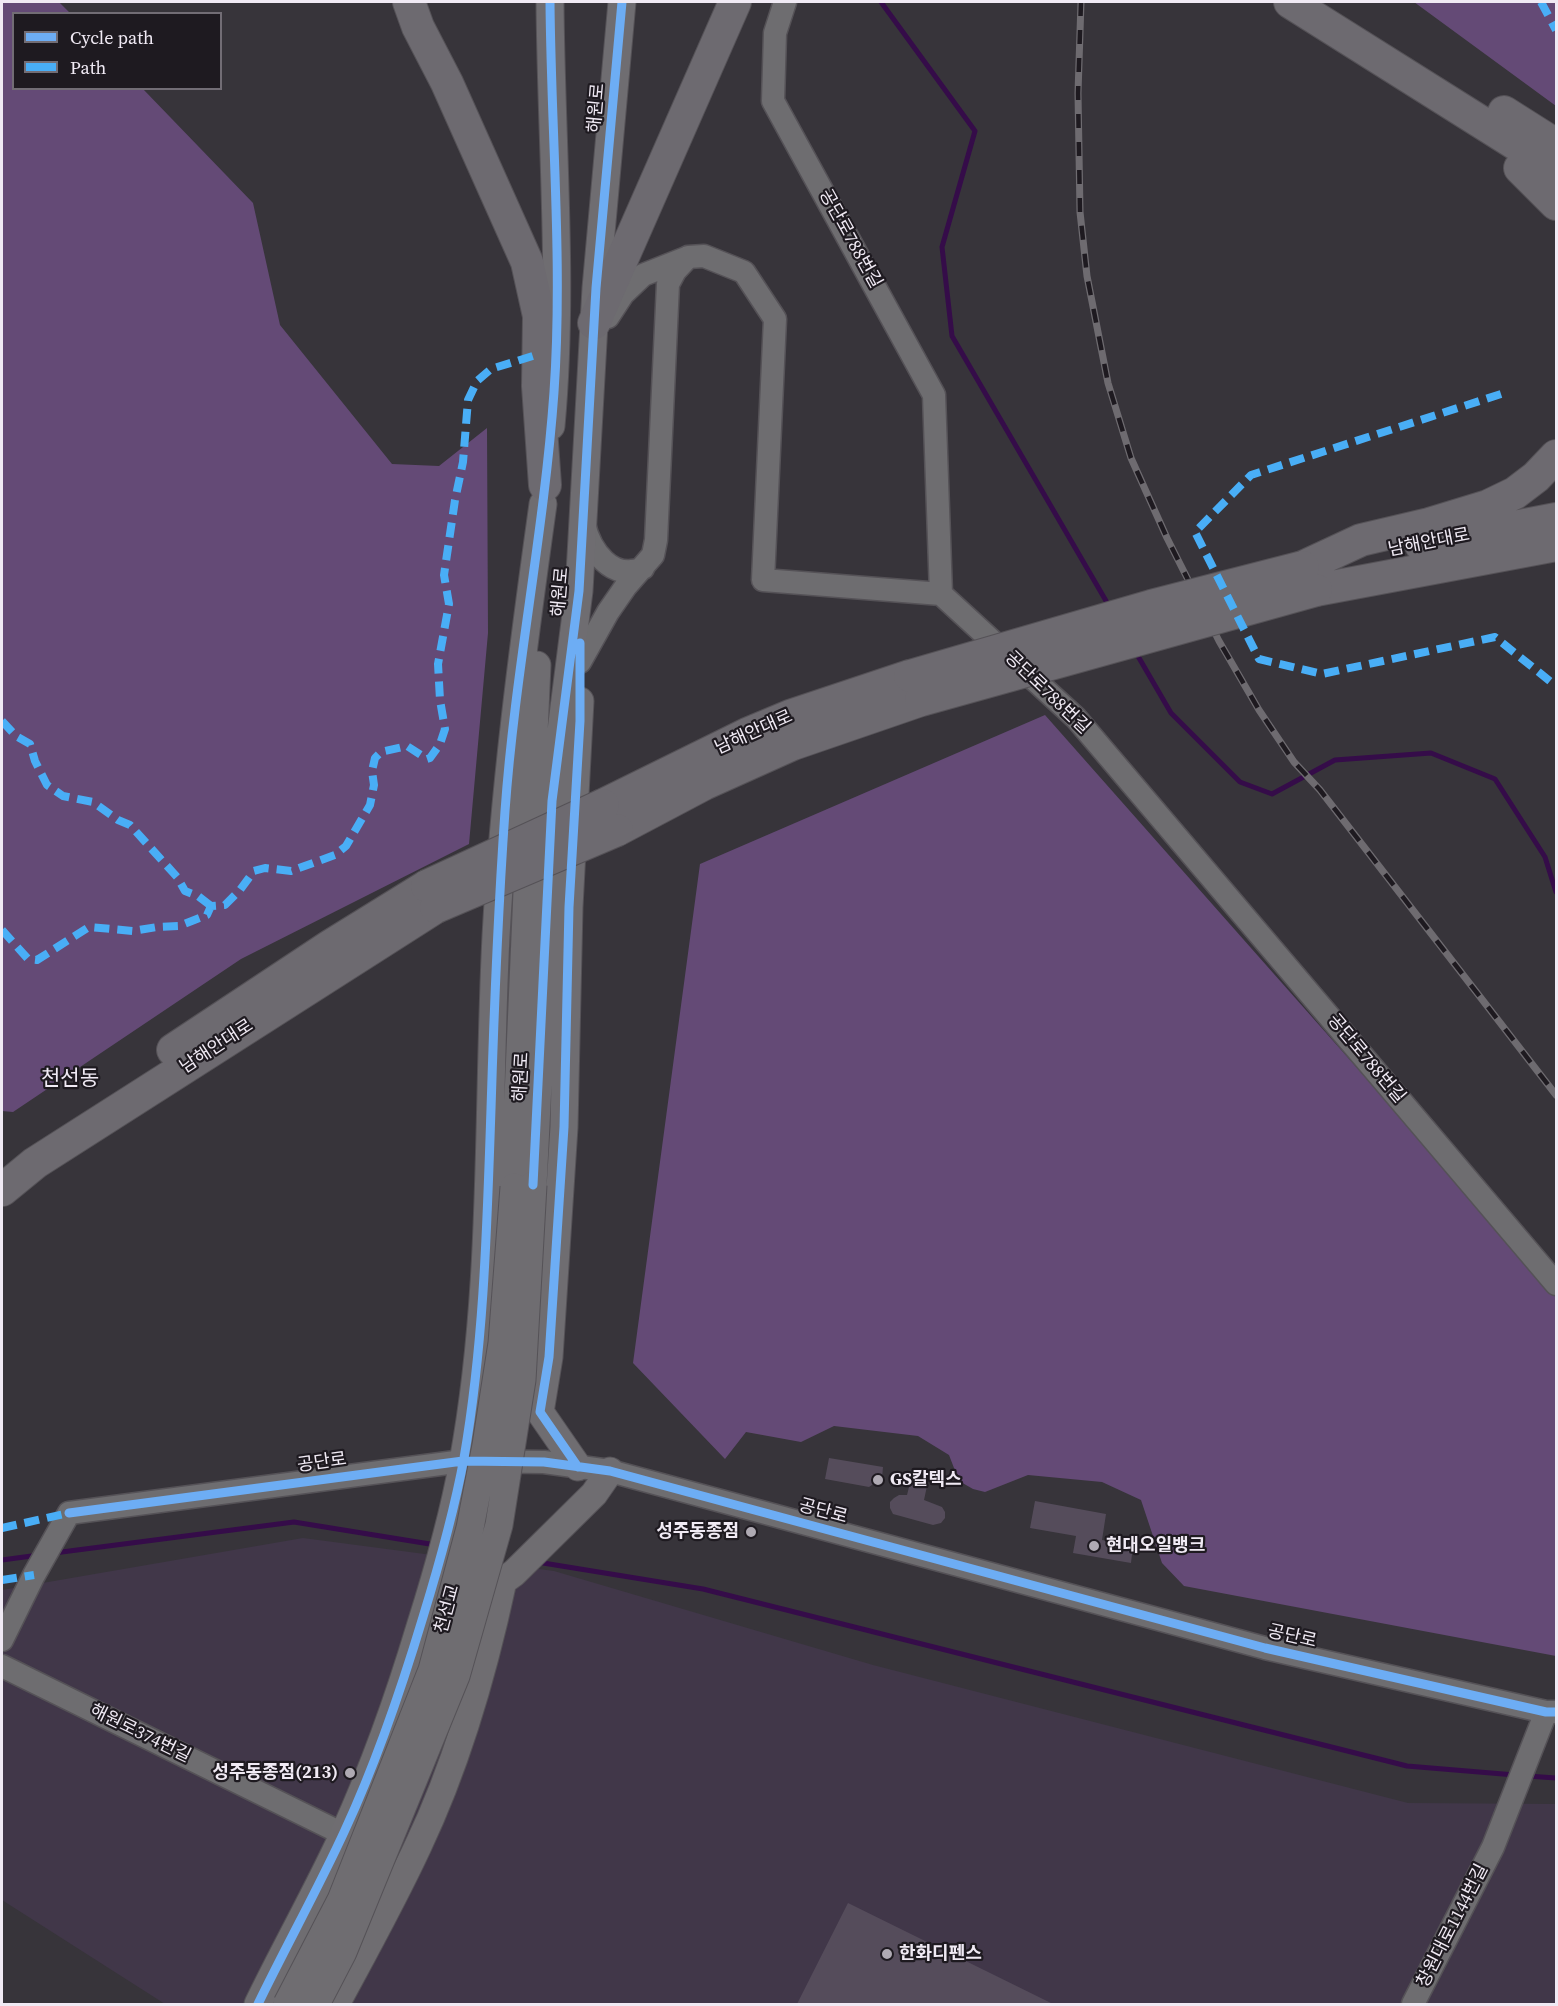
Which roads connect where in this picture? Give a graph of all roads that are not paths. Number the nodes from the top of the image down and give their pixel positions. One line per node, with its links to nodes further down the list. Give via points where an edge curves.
1 (409, 2): 17 (highway, via 527,262 539,316)
2 (550, 2): 17 (main road, 해원로, via 557,268 554,389)
3 (622, 2): 14 (main road, 해원로)
4 (735, 2): 14 (highway)
5 (785, 2): 24 (street, 공단로788번길, via 775,33 774,101 934,395)
6 (1290, 2): 8 (highway)
7 (1308, 2): 8 (highway)
8 (1372, 50): 9 (highway, via 1437,74); 10 (highway, via 1501,119); 11 (highway, via 1527,151); 12 (highway, via 1520,168)
9 (1557, 144)
10 (1557, 161)
11 (1557, 176)
12 (1557, 204)
13 (688, 257): 15 (street, via 643,275 623,294 608,316); 21 (street, via 668,284 656,540 653,555); 24 (street, via 704,256 744,272 775,319 763,580)
14 (594, 322): 15 (main road, 해원로)
15 (591, 357): 19 (main road, 해원로)
16 (1557, 456): 22 (highway, via 1515,493 1488,506 1361,540)
17 (544, 494): 28 (main road, 해원로); 31 (main road, via 519,668 506,802 496,936 487,1231)
18 (1557, 519): 22 (highway, 남해안대로)
19 (583, 520): 21 (street, via 587,537 602,560 625,570); 23 (main road, 해원로)
20 (1557, 544): 22 (highway, 남해안대로)
21 (643, 568): 25 (street, via 608,612)
22 (1309, 579): 26 (highway, 남해안대로, bridge, via 1152,606 916,688 790,716 747,734 610,817)
23 (579, 591): 25 (main road); 28 (main road, 해원로, via 552,801)
24 (941, 594): 30 (street, 공단로788번길, via 1076,718)
25 (580, 662): 32 (main road, via 564,1127)
26 (431, 896): 27 (highway, 남해안대로, via 330,946 137,1073); 29 (highway, 남해안대로, via 35,1163)
27 (2, 1170)
28 (524, 1186): 41 (main road, 천선교, bridge, via 486,1445 470,1528 432,1670 341,1900); 42 (main road, 천선교, bridge, via 522,1380 499,1525 456,1676 343,1952)
29 (2, 1191)
30 (1557, 1284)
31 (478, 1345): 32 (main road, via 485,1385 498,1400 530,1399); 33 (main road)
32 (547, 1369): 34 (main road, via 540,1412)
33 (463, 1461): 34 (street, 공단로, via 544,1462); 36 (street, 공단로, via 65,1520); 39 (main road, via 437,1573 405,1678)
34 (578, 1467): 35 (street, 공단로)
35 (610, 1472): 38 (street, 공단로, via 1265,1648); 43 (main road, via 594,1494 502,1581 489,1646 456,1752 419,1845)
36 (2, 1640)
37 (2, 1666): 39 (street, 해원로374번길)
38 (1551, 1712): 44 (street, 창원대로1144번길, via 1493,1847)
39 (343, 1834): 40 (main road)
40 (258, 2004)
41 (287, 2004)
42 (316, 2004)
43 (336, 2004)
44 (1413, 2004)

